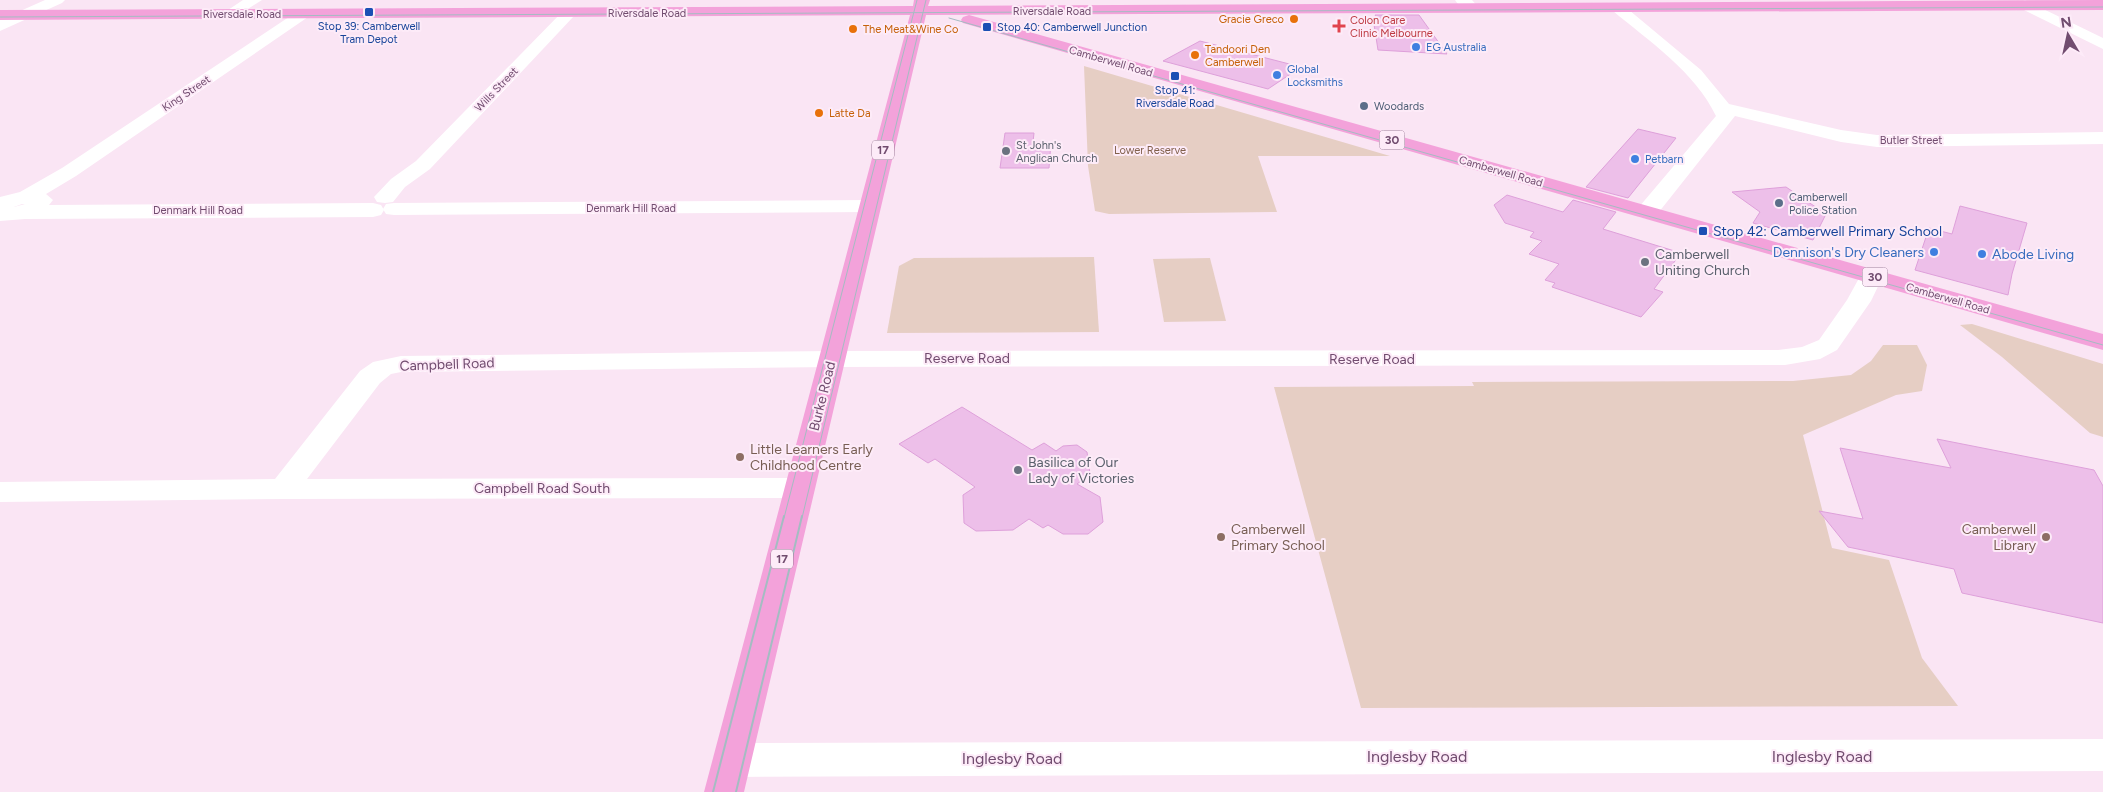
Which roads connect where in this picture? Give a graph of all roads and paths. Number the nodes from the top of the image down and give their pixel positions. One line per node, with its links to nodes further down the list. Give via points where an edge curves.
1 (57, 0): 16 (street)
2 (254, 0): 13 (street)
3 (899, 0): 9 (main road)
4 (1467, 4): 6 (main road, Riversdale Road); 10 (main road, Riversdale Road)
5 (1738, 4): 7 (main road, Riversdale Road); 10 (main road, Riversdale Road)
6 (1224, 5): 11 (main road, Riversdale Road)
7 (2025, 5): 8 (main road, Riversdale Road); 19 (street)
8 (2103, 5)
9 (920, 6): 11 (main road, Riversdale Road); 12 (main road, Riversdale Road); 23 (main road, Burke Road / 17)
10 (1618, 8): 20 (street, via 1688,68)
11 (940, 12): 25 (main road, Camberwell Road / 30)
12 (569, 13): 14 (main road, Riversdale Road); 22 (street, Wills Street, via 423,165 415,183)
13 (230, 14): 14 (main road, Riversdale Road); 16 (main road, Riversdale Road)
14 (303, 14): 24 (street, King Street)
15 (0, 15): 16 (main road, Riversdale Road)
16 (27, 15): 17 (street); 18 (street, via 24,21)
17 (0, 26)
18 (0, 33)
19 (2103, 44)
20 (1723, 108): 21 (street, Butler Street, via 1841,136 1877,140); 25 (street, via 1726,116)
21 (2103, 138)
22 (390, 202): 23 (street, Denmark Hill Road); 24 (street, Denmark Hill Road, via 309,209)
23 (870, 202): 28 (main road, Burke Road / 17)
24 (18, 204)
25 (1647, 212): 26 (main road, Camberwell Road / 30)
26 (1871, 276): 27 (main road, Camberwell Road / 30); 28 (street, Reserve Road, via 1860,301 1828,344 1801,356)
27 (2103, 342)
28 (831, 359): 29 (main road, Burke Road / 17); 30 (street, Campbell Road, via 390,365 370,377)
29 (800, 488): 30 (street, Campbell Road South); 33 (main road, Burke Road / 17)
30 (283, 489): 31 (street)
31 (0, 492)
32 (2103, 755): 33 (street, Inglesby Road)
33 (728, 776)

